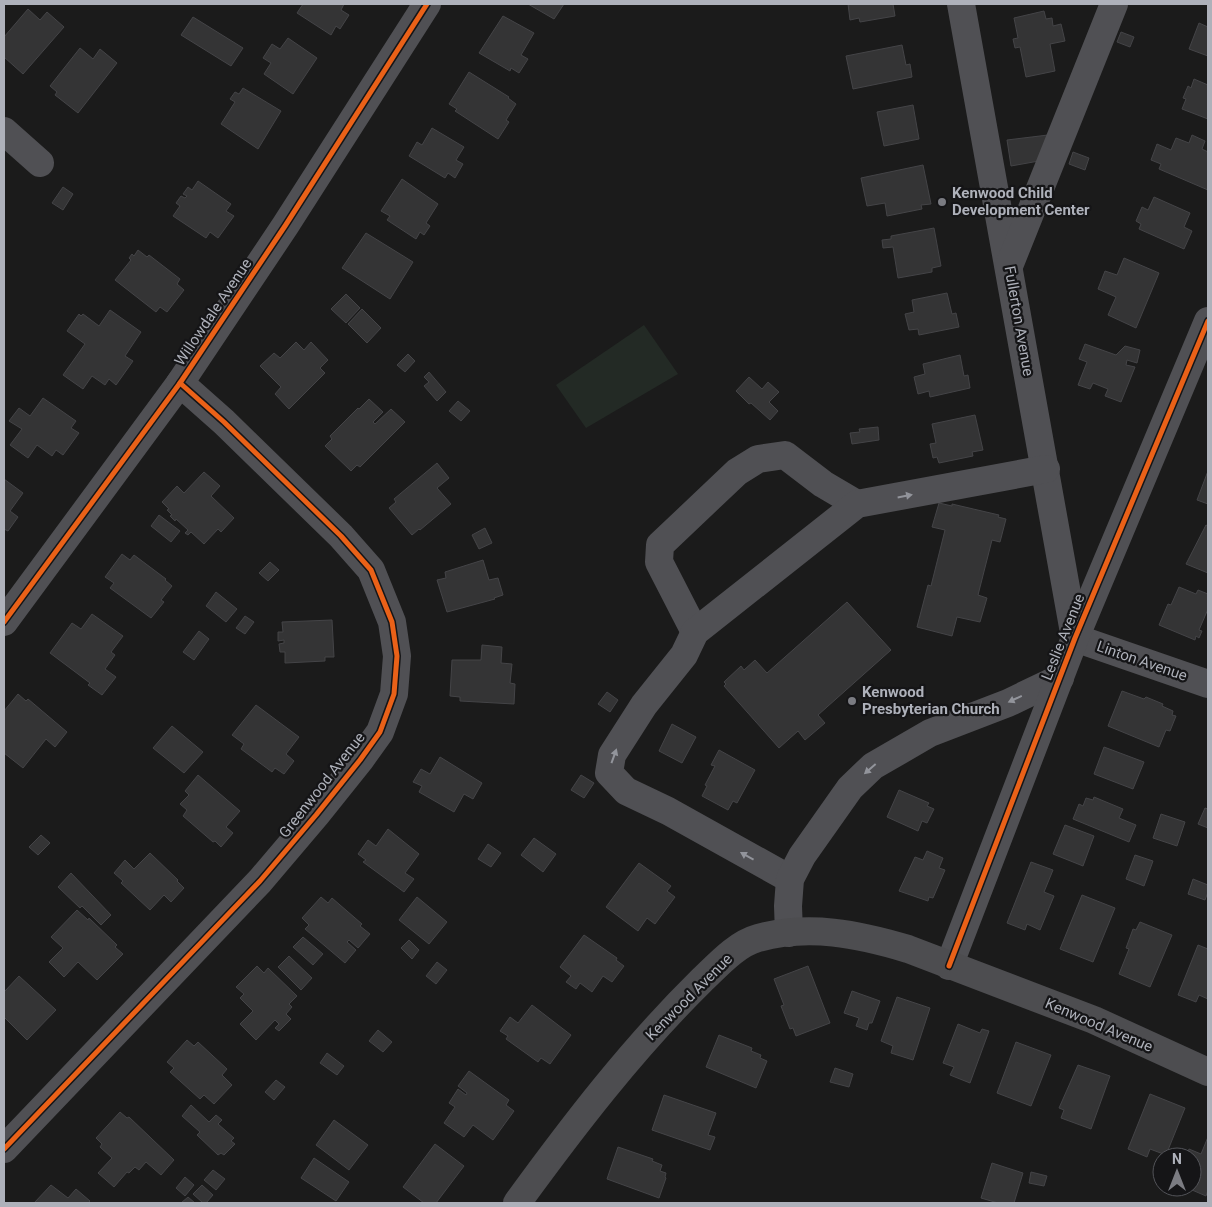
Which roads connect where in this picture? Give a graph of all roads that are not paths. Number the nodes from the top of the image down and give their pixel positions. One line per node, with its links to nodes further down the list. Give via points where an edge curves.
1 (427, 4): 8 (street, Willowdale Avenue)
2 (962, 4): 6 (street, Fullerton Avenue)
3 (1114, 4): 6 (street)
4 (4, 131): 5 (street)
5 (40, 163)
6 (1009, 266): 9 (street, Fullerton Avenue)
7 (1208, 321): 13 (street, Leslie Avenue)
8 (180, 383): 11 (street, Willowdale Avenue); 20 (street, Greenwood Avenue, via 341,536 371,570 392,622 397,656 394,694 380,732 360,760 260,881)
9 (1046, 469): 10 (street, one-way to 9); 13 (street, Fullerton Avenue)
10 (857, 504): 12 (street); 12 (street, via 823,484 785,455 758,459 737,472 660,545 659,562)
11 (4, 622)
12 (696, 632): 16 (street, one-way to 12, via 626,791 609,774 612,755 644,705 684,655)
13 (1075, 638): 14 (street, Leslie Avenue); 15 (street, Linton Avenue)
14 (1060, 678): 16 (street, one-way to 16, via 1008,703 930,733 873,766 850,788 802,856); 18 (street, Leslie Avenue)
15 (1208, 684)
16 (790, 880): 17 (street)
17 (789, 933): 18 (main road, Kenwood Avenue, via 802,931 861,936 908,949); 21 (main road, Kenwood Avenue, via 756,938 722,961 622,1067)
18 (949, 966): 19 (main road, Kenwood Avenue, via 1094,1020)
19 (1208, 1072)
20 (4, 1149)
21 (517, 1203)

